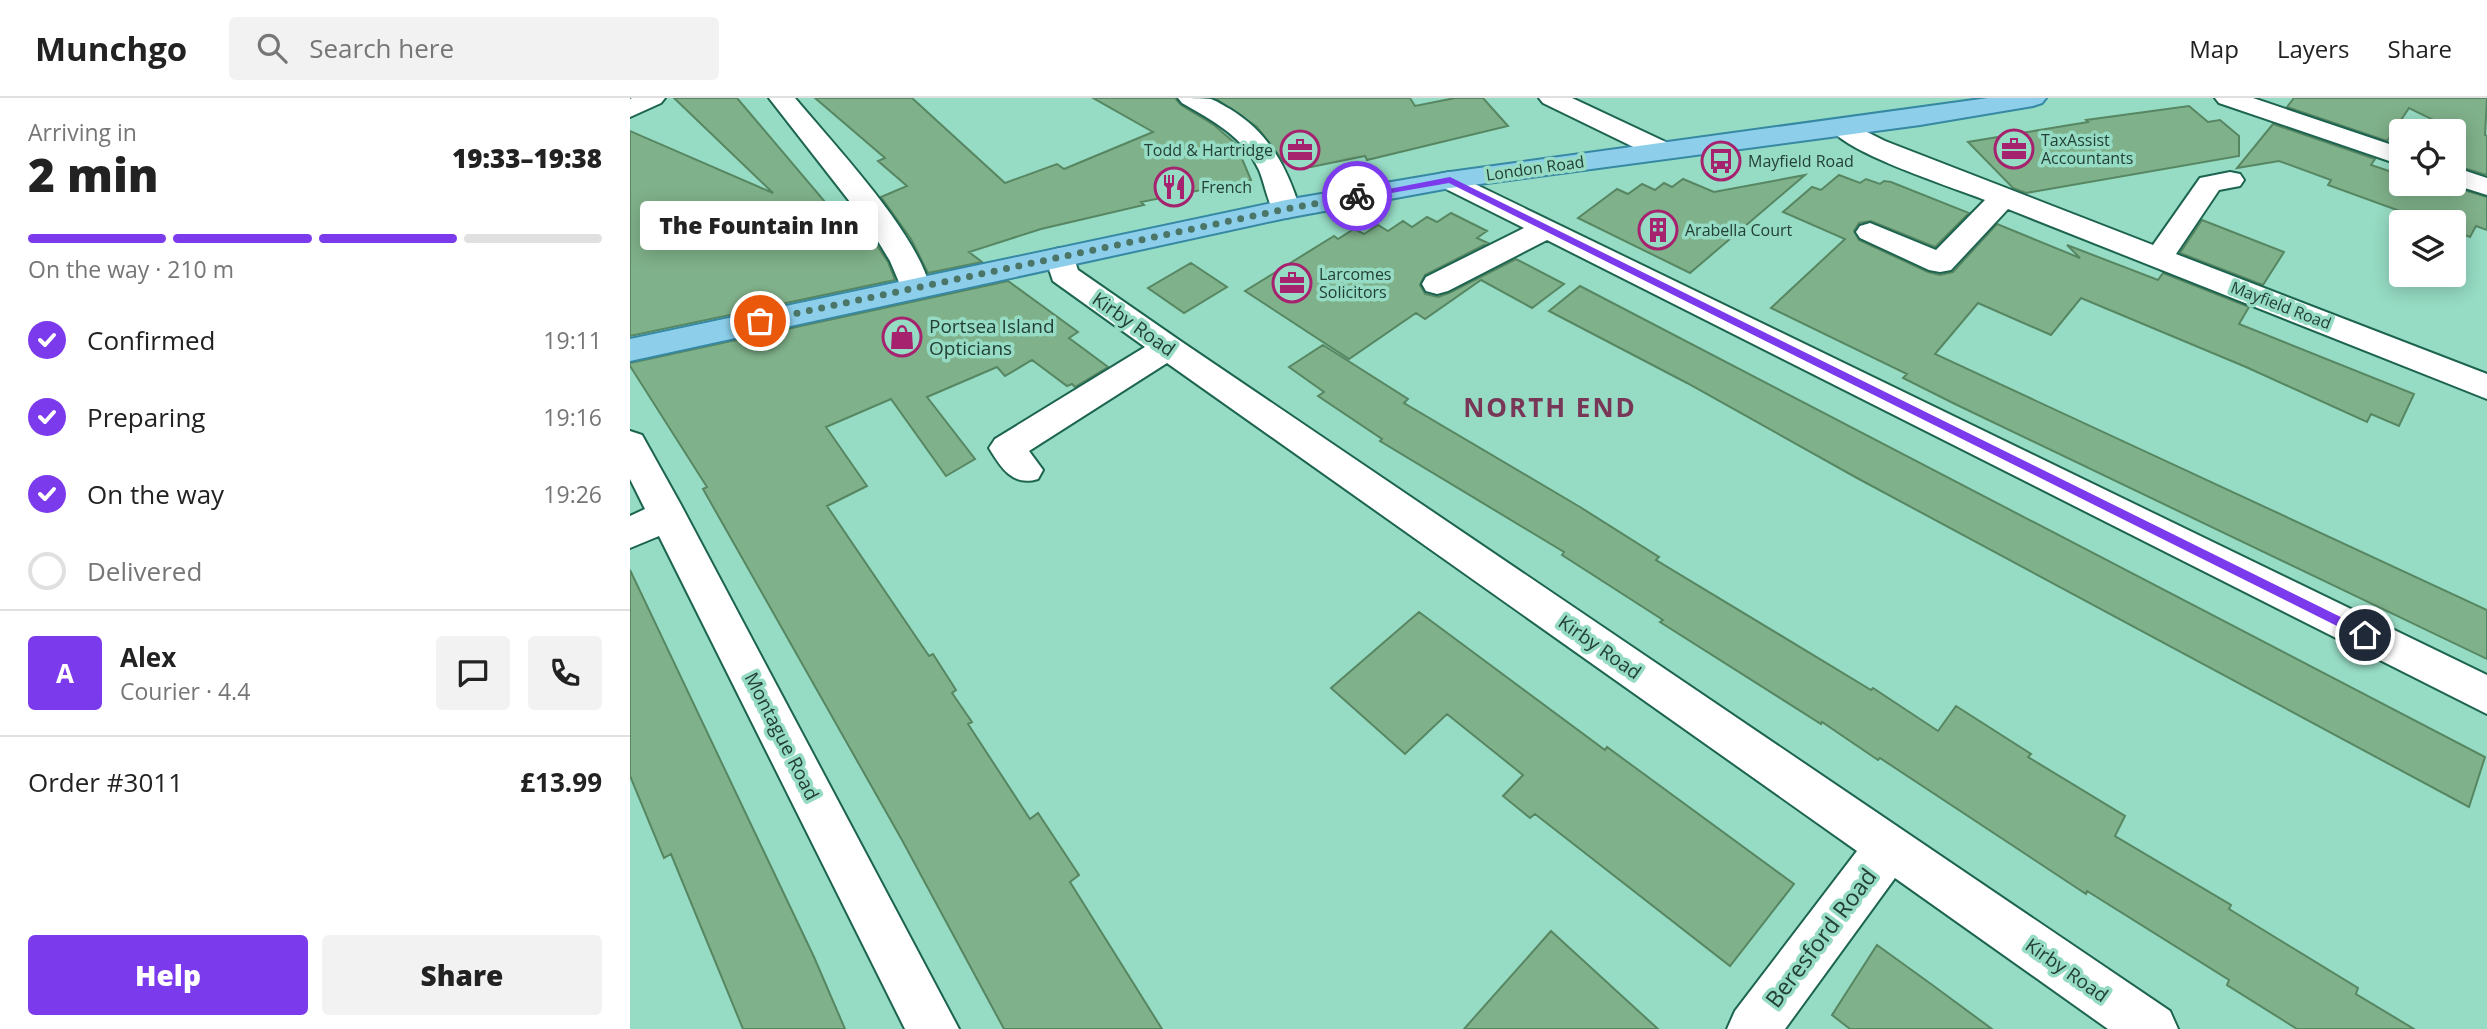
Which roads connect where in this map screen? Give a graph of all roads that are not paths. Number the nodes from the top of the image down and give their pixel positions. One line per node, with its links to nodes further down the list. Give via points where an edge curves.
1 (652, 98): 7 (street)
2 (782, 98): 22 (street, via 867,204 912,271)
3 (1191, 98): 16 (street, via 1234,122 1256,143 1277,175)
4 (1552, 98): 9 (street)
5 (2033, 98): 8 (main road, London Road)
6 (2228, 98): 10 (street)
7 (630, 109)
8 (1843, 128): 9 (main road, London Road); 15 (street, Mayfield Road, via 1876,146)
9 (1661, 150): 12 (main road, London Road)
10 (2389, 153)
11 (2466, 179): 14 (street)
12 (1450, 180): 16 (main road, London Road); 17 (street)
13 (2230, 180): 20 (street, via 2210,184)
14 (2487, 187)
15 (2004, 197): 18 (street, via 1940,263); 20 (street, Mayfield Road)
16 (1286, 209): 19 (main road, London Road)
17 (1546, 229): 21 (street); 30 (street)
18 (1870, 232)
19 (1060, 257): 22 (main road, London Road); 23 (street, Kirby Road, via 1064,274)
20 (2159, 257): 25 (street, Mayfield Road)
21 (1437, 284)
22 (915, 287): 24 (main road, London Road)
23 (1168, 348): 27 (street, via 1007,448); 31 (street, Kirby Road)
24 (630, 350)
25 (2487, 387)
26 (630, 444): 28 (street, Montague Road)
27 (1025, 470)
28 (668, 515): 29 (street); 32 (street, Montague Road)
29 (630, 533)
30 (2487, 695)
31 (1889, 847): 33 (street, Beresford Road); 34 (street, Kirby Road)
32 (933, 1029)
33 (1753, 1029)
34 (2152, 1029)

